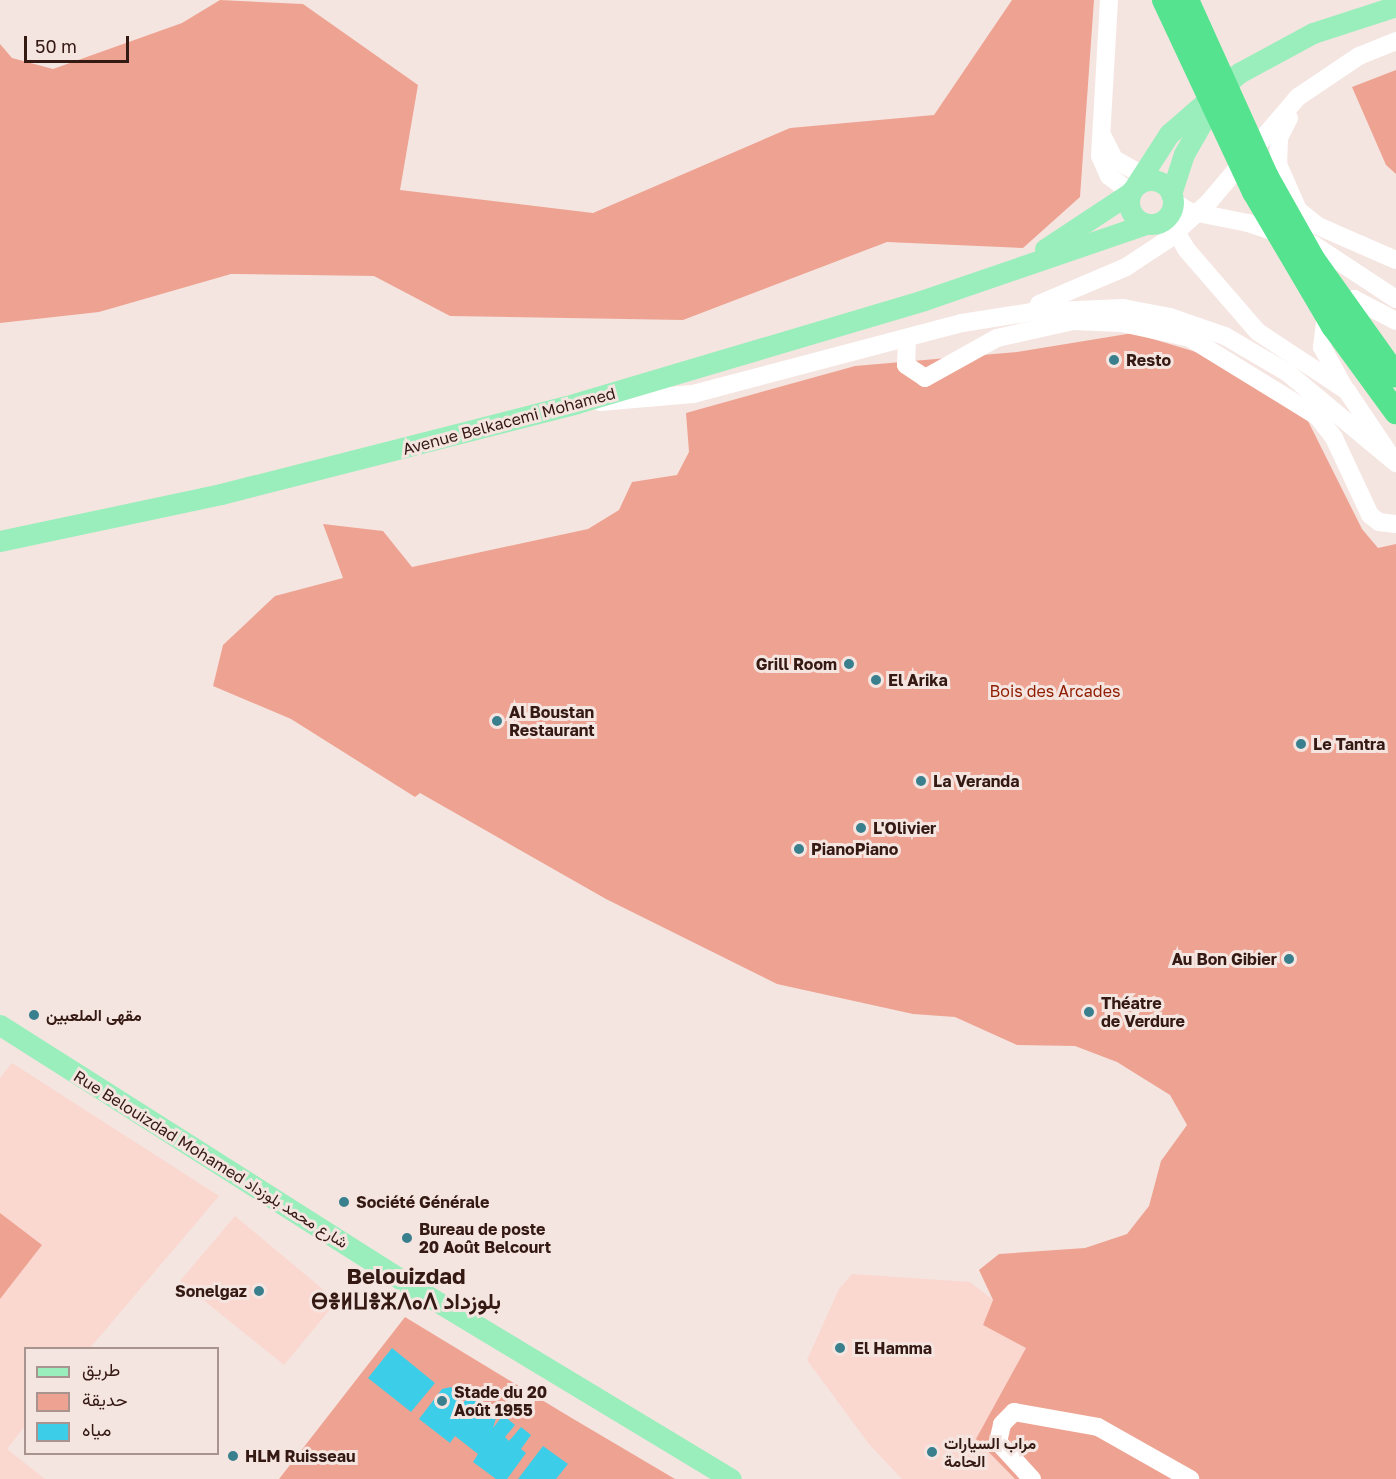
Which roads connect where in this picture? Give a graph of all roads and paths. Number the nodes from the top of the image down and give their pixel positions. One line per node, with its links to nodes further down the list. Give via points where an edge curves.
1 (1109, 0): 8 (main road, via 1100,120 1103,167)
2 (1164, 0): 20 (highway, via 1254,192 1361,367)
3 (1187, 0): 17 (highway, via 1267,177 1313,259)
4 (1396, 6): 6 (main road, via 1287,46)
5 (1396, 41): 7 (main road, via 1359,56)
6 (1221, 89): 8 (main road, via 1178,124); 9 (main road, via 1184,154)
7 (1298, 97): 11 (main road, via 1279,138 1285,188 1318,226); 15 (main road, via 1208,203 1167,240 1083,289)
8 (1138, 184): 9 (main road); 10 (main road, via 1131,212); 12 (main road, via 1083,228)
9 (1170, 204): 10 (main road); 13 (main road, via 1248,223 1314,245); 18 (main road, via 1186,249 1258,332)
10 (1146, 224): 12 (main road)
11 (1396, 260)
12 (1010, 269): 19 (main road, Avenue Belkacemi Mohamed, via 811,336)
13 (1396, 298)
14 (1396, 321): 18 (main road, via 1354,299 1334,304 1326,313 1322,347)
15 (962, 323): 16 (main road); 21 (main road, via 1075,309 1123,308 1170,317 1225,336 1287,373)
16 (907, 339): 19 (main road, via 693,394); 22 (main road, via 906,366 925,378 997,338 1073,321 1122,323 1190,338 1317,416 1334,438 1370,515 1379,522)
17 (1396, 376)
18 (1347, 391): 21 (main road)
19 (577, 403): 23 (main road, Avenue Belkacemi Mohamed, via 291,477)
20 (1396, 412)
21 (1396, 463)
22 (1396, 524)
23 (0, 541)
24 (0, 1026): 25 (main road, Rue Belouizdad Mohamed شارع محمد بلوزداد, via 413,1287)
25 (731, 1479)
26 (1032, 1479): 27 (main road, via 998,1442 1002,1424 1014,1412 1098,1427)
27 (1190, 1479)

